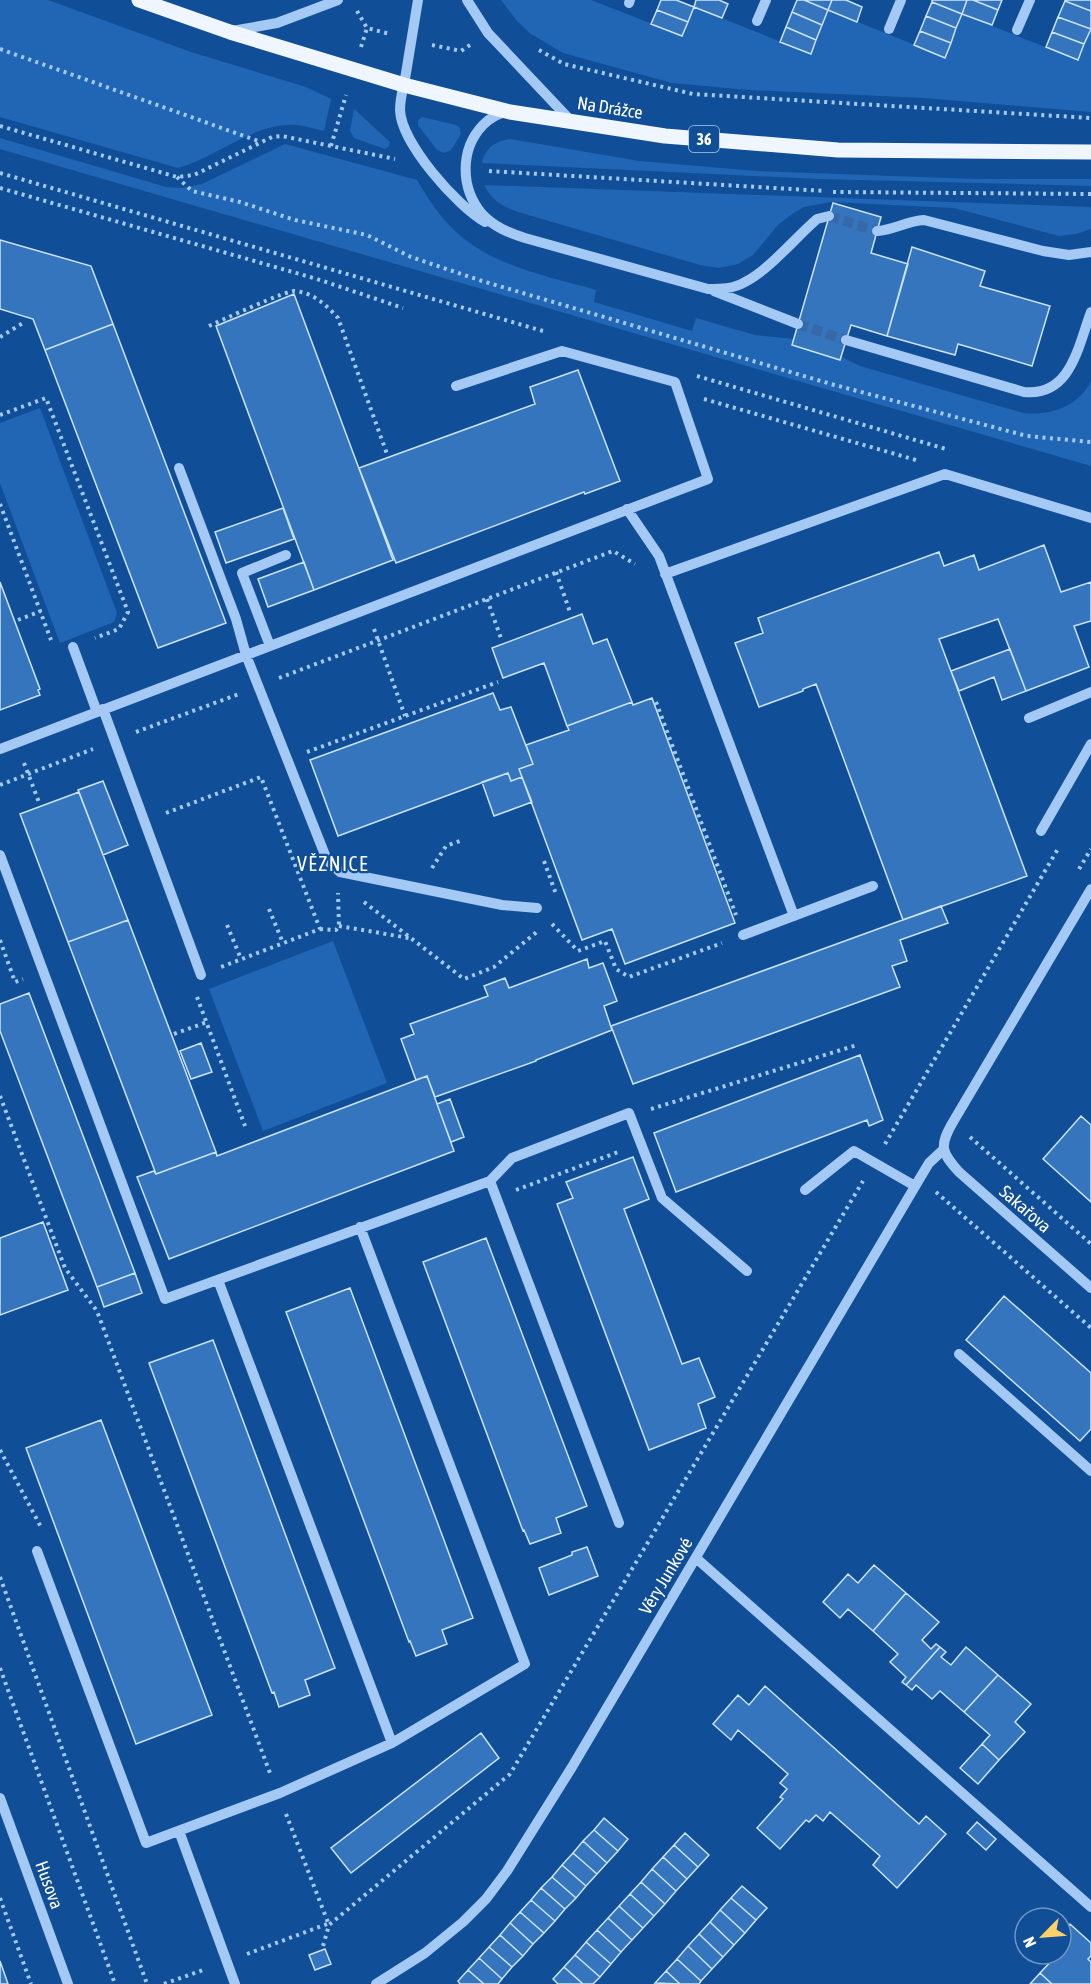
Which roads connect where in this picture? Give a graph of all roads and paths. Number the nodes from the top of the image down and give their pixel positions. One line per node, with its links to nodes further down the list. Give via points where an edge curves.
1 (139, 0): 11 (main road, Na Drážce / 36)
2 (338, 0): 11 (street, via 277,22)
3 (418, 0): 14 (street)
4 (467, 0): 17 (street, via 488,33)
5 (766, 0): 8 (street)
6 (901, 0): 9 (street)
7 (1030, 0): 10 (street)
8 (757, 21)
9 (889, 29)
10 (1017, 30)
11 (230, 32): 14 (main road, Na Drážce / 36)
12 (0, 49): 19 (path)
13 (541, 52): 16 (path, via 564,64 693,94)
14 (404, 85): 15 (main road, Na Drážce / 36); 27 (street, via 401,117 428,166 464,206)
15 (510, 112): 17 (main road, Na Drážce / 36); 27 (street, via 492,117 478,130 466,162 472,198 480,212)
16 (1091, 118)
17 (571, 121): 20 (main road, Na Drážce / 36, via 664,136 838,150)
18 (0, 126): 23 (path)
19 (261, 142): 21 (path, via 282,136); 23 (path, via 194,175)
20 (1091, 152)
21 (398, 159)
22 (521, 173): 25 (path, via 831,192)
23 (177, 177): 41 (path, via 192,191 295,220 367,235 411,257 482,281 831,384 1027,436)
24 (0, 188): 31 (path)
25 (1091, 194)
26 (829, 216): 30 (street, via 817,219 744,283)
27 (499, 228): 30 (street)
28 (877, 231): 29 (street, via 924,220 1043,251 1069,255)
29 (1091, 252)
30 (708, 289): 34 (street)
31 (403, 308)
32 (1091, 312): 37 (street, via 1064,377 1048,390 1035,393)
33 (23, 322): 36 (path)
34 (798, 324)
35 (209, 326): 42 (path, via 293,291 326,304 338,318)
36 (0, 337)
37 (846, 339)
38 (675, 382): 39 (street, via 562,351); 44 (path, via 698,397 918,460); 46 (street, via 708,479)
39 (456, 386)
40 (0, 416): 60 (path, via 45,398 128,612 119,629)
41 (1091, 441)
42 (387, 454)
43 (179, 468): 61 (street)
44 (945, 474): 47 (street); 51 (street)
45 (0, 504): 54 (path)
46 (627, 509): 51 (street, via 659,556); 53 (street)
47 (1091, 518)
48 (286, 555): 59 (street, via 242,573)
49 (638, 565): 50 (path, via 613,550)
50 (556, 572): 52 (path); 55 (path)
51 (665, 574): 89 (street)
52 (487, 599): 57 (path); 58 (path)
53 (367, 609): 57 (path); 59 (street)
54 (41, 612): 56 (path); 60 (path, via 57,653)
55 (570, 612)
56 (18, 620)
57 (378, 640): 63 (path); 67 (path)
58 (502, 641)
59 (270, 646): 61 (street)
60 (73, 647): 66 (street)
61 (246, 655): 63 (street); 66 (street)
62 (498, 682): 67 (path)
63 (258, 686): 69 (path); 72 (street)
64 (1091, 693): 68 (street)
65 (656, 702): 95 (path)
66 (100, 710): 69 (street); 71 (street)
67 (405, 716): 72 (path)
68 (1029, 718)
69 (115, 741): 73 (path); 76 (street)
70 (1091, 744): 77 (street)
71 (0, 748)
72 (287, 760): 82 (street, via 327,860)
73 (28, 774): 74 (path); 75 (path)
74 (0, 785)
75 (40, 805)
76 (144, 821): 94 (path, via 261,777); 100 (street)
77 (1041, 831)
78 (460, 841): 84 (path, via 446,846)
79 (1061, 844): 111 (path)
80 (0, 855): 119 (street, via 165,1299)
81 (543, 861): 86 (path)
82 (339, 877): 84 (street); 92 (path); 96 (path)
83 (873, 885): 89 (street)
84 (418, 888): 87 (street)
85 (1091, 889): 107 (street)
86 (557, 897)
87 (537, 908)
88 (269, 909): 98 (path)
89 (794, 916): 95 (street)
90 (550, 922): 95 (path, via 578,951 605,941 616,969 629,977)
91 (227, 925): 99 (path)
92 (339, 926): 94 (path, via 336,930); 96 (path)
93 (542, 928): 96 (path, via 494,968 464,979)
94 (320, 929): 98 (path)
95 (743, 935)
96 (411, 938)
97 (0, 940): 101 (path, via 15,982)
98 (283, 944): 99 (path)
99 (242, 959): 100 (path)
100 (201, 975): 102 (path, via 190,979)
101 (27, 977)
102 (207, 1022): 103 (path); 108 (path)
103 (174, 1035)
104 (857, 1045): 106 (path)
105 (0, 1096): 131 (path, via 65,1268 97,1311)
106 (630, 1117): 109 (street); 112 (street, via 629,1113 512,1158)
107 (953, 1122): 110 (street, via 944,1137); 117 (path)
108 (245, 1126)
109 (641, 1143): 115 (path); 118 (street, via 662,1198)
110 (943, 1150): 113 (street, Věry Junkové); 120 (street, Sakařova, via 959,1172)
111 (874, 1162): 113 (street); 114 (street, via 854,1151); 136 (path, via 510,1774)
112 (490, 1181): 115 (street); 116 (street)
113 (918, 1182): 121 (path); 127 (street, Věry Junkové)
114 (805, 1190)
115 (496, 1198): 125 (street)
116 (360, 1227): 119 (street); 130 (street, via 525,1664)
117 (1091, 1244)
118 (747, 1270)
119 (218, 1280): 130 (street)
120 (1091, 1288)
121 (1091, 1328)
122 (959, 1354): 124 (street)
123 (0, 1450): 126 (path, via 47,1539)
124 (1091, 1471)
125 (619, 1522)
126 (37, 1551): 133 (street, via 146,1843)
127 (696, 1558): 135 (street); 143 (street, Věry Junkové, via 572,1767 486,1899 425,1953)
128 (0, 1577): 141 (path)
129 (0, 1668): 140 (path)
130 (392, 1743): 131 (street)
131 (278, 1794): 133 (street); 136 (path)
132 (0, 1798): 139 (street, Husova)
133 (179, 1831): 142 (street)
134 (0, 1898): 138 (path)
135 (1091, 1907)
136 (329, 1925): 137 (path)
137 (323, 1946)
138 (31, 1984)
139 (68, 1984)
140 (115, 1984)
141 (147, 1984)
142 (235, 1984)
143 (376, 1984)

